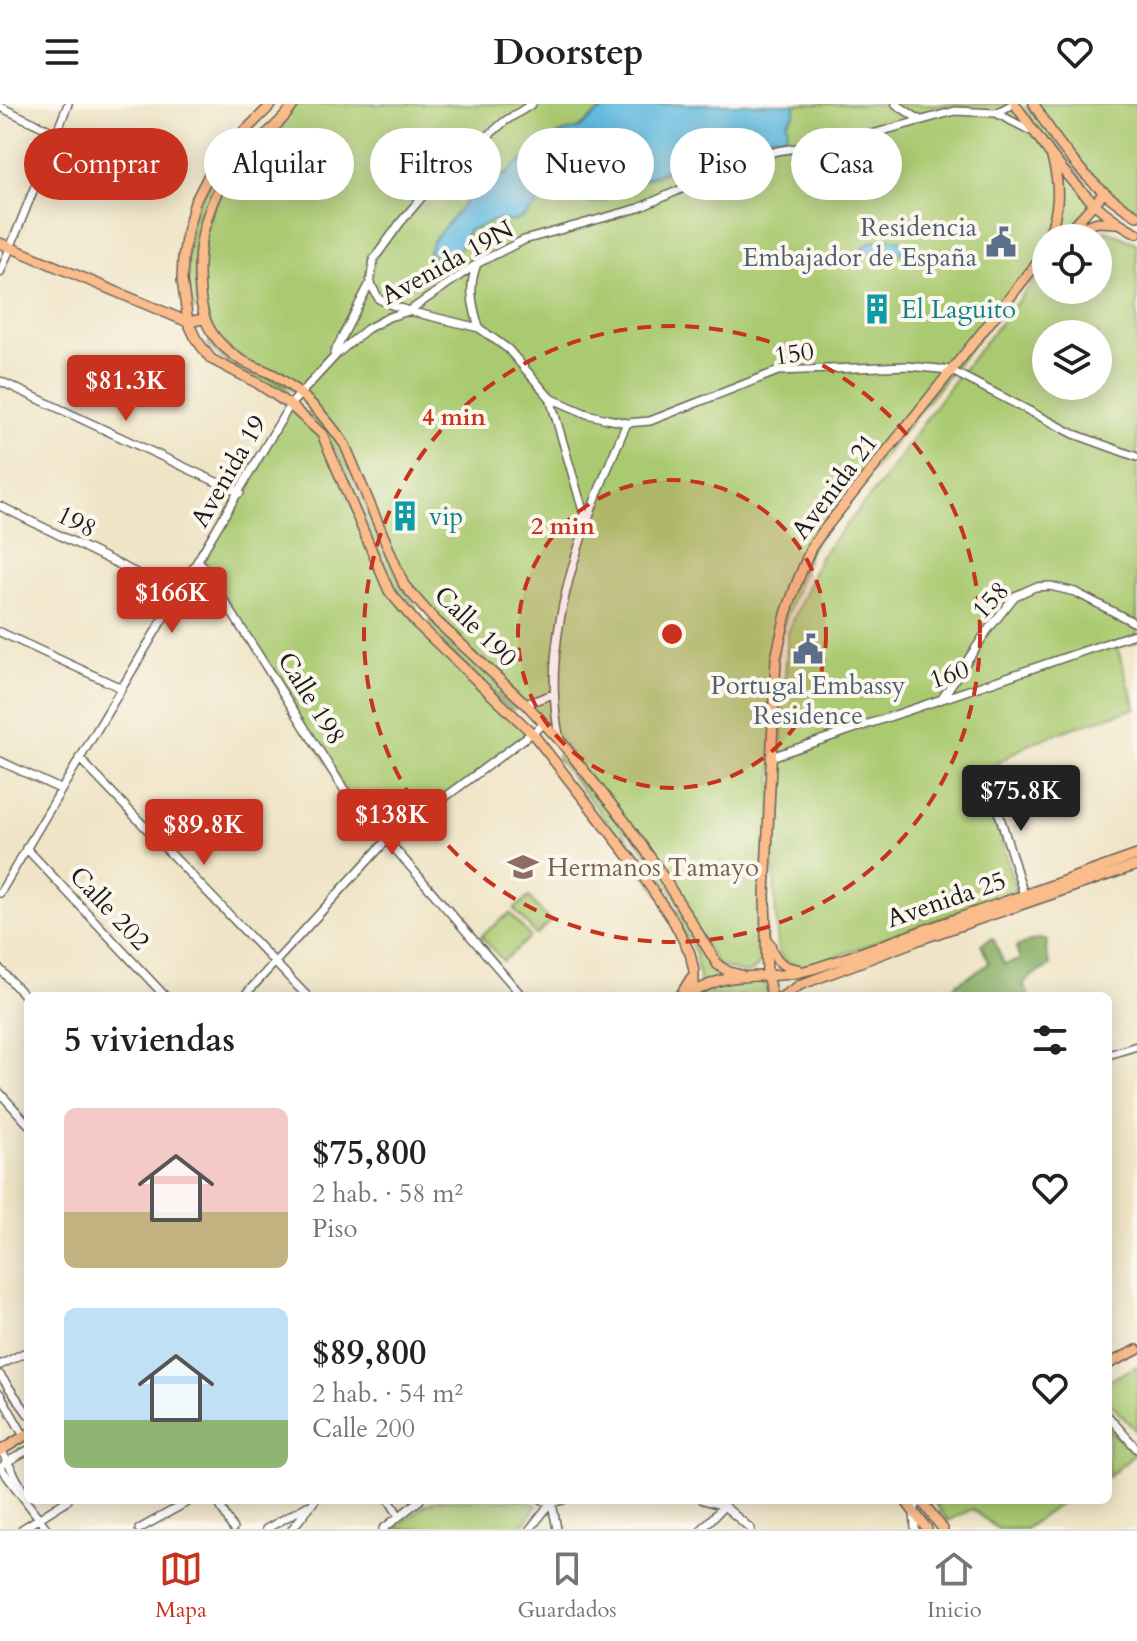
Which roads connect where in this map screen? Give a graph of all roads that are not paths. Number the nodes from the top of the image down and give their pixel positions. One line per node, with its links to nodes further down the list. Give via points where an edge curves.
1 (68, 104): 15 (street)
2 (272, 104): 16 (main road)
3 (294, 104): 17 (main road)
4 (532, 104): 38 (street, via 432,185 374,259)
5 (896, 104): 13 (street)
6 (966, 104): 11 (street)
7 (1014, 104): 12 (street); 18 (main road)
8 (1034, 104): 21 (main road, via 1067,155)
9 (0, 107): 14 (street)
10 (976, 108): 11 (street); 12 (street)
11 (955, 111): 13 (street)
12 (996, 113): 18 (street)
13 (920, 120): 33 (street, Avenida 19N, via 744,161 639,208 524,240)
14 (45, 128)
15 (58, 128)
16 (248, 128)
17 (272, 128)
18 (1035, 133): 19 (main road)
19 (1051, 154): 24 (main road); 26 (main road, via 1058,198)
20 (204, 185): 41 (main road, via 187,232 182,280)
21 (1104, 193): 24 (main road); 25 (main road)
22 (29, 200): 32 (street)
23 (215, 200): 40 (main road, via 199,261)
24 (1094, 204): 27 (main road); 29 (main road)
25 (1137, 216)
26 (1053, 224)
27 (1075, 224)
28 (1093, 224): 29 (main road)
29 (1118, 224): 30 (main road)
30 (1137, 233)
31 (0, 243): 32 (main road)
32 (10, 247): 36 (street); 41 (main road)
33 (478, 263): 39 (street, Avenida 19N); 42 (street, via 471,293)
34 (1032, 263): 37 (main road)
35 (1032, 268): 37 (main road, Avenida 21)
36 (0, 273)
37 (1023, 278): 44 (main road, Avenida 21)
38 (370, 283): 39 (street, 150, via 379,299); 43 (street)
39 (409, 311): 42 (street, 150); 43 (street, Avenida 19N, via 367,329)
40 (203, 319): 41 (main road); 46 (main road, Calle 190, via 241,360)
41 (188, 322): 48 (main road, Calle 190, via 211,359)
42 (479, 328): 47 (street, 150, via 508,349)
43 (327, 365): 46 (street, Avenida 19)
44 (950, 370): 49 (street, 150, via 883,365 778,371 650,421); 50 (street, 150, via 1074,434); 70 (main road, Avenida 21, via 811,548 778,642)
45 (0, 381): 51 (street)
46 (300, 393): 48 (street, Avenida 19); 56 (main road, Calle 190, via 345,445 404,585)
47 (550, 398): 49 (street, 150); 53 (street)
48 (290, 405): 51 (street, Avenida 19); 57 (main road, Calle 190, via 322,434 389,591)
49 (627, 423): 53 (street)
50 (1137, 457)
51 (240, 493): 54 (street, Avenida 19)
52 (0, 506): 55 (street, 198)
53 (586, 521): 62 (street, via 557,642)
54 (199, 561): 55 (street, Avenida 19); 75 (street, Calle 198, via 345,791)
55 (179, 594): 61 (street, Avenida 19)
56 (428, 612): 57 (main road); 64 (main road, Calle 190)
57 (417, 624): 65 (main road, Calle 190)
58 (1137, 624): 63 (street, 158, via 1075,592 1035,587 1015,596)
59 (0, 632): 61 (street)
60 (1137, 633): 63 (street, 160)
61 (121, 688): 71 (street, Avenida 19)
62 (553, 694): 64 (street); 68 (street)
63 (943, 697): 70 (street, 160)
64 (526, 704): 65 (main road); 66 (main road, Calle 190)
65 (514, 716): 67 (main road, Calle 190)
66 (544, 724): 67 (street); 68 (main road, Calle 190)
67 (533, 734): 69 (main road, Calle 190); 75 (street)
68 (561, 742): 69 (main road); 86 (main road, Calle 190, via 655,864 718,965)
69 (549, 753): 85 (main road, Calle 190, via 657,896 690,953)
70 (774, 756): 81 (main road, Avenida 21, via 766,864)
71 (79, 758): 74 (street, Avenida 19); 82 (street)
72 (0, 761): 74 (street)
73 (989, 781): 80 (street)
74 (60, 789): 76 (street, Avenida 19)
75 (386, 841): 82 (street); 92 (street, Calle 198)
76 (26, 848): 79 (street, Avenida 19); 89 (street, Calle 202)
77 (1137, 855): 80 (main road, Avenida 25)
78 (1137, 865): 88 (main road, Avenida 25)
79 (1, 890)
80 (1024, 895): 84 (main road, Avenida 25)
81 (768, 936): 84 (main road, via 781,964); 86 (main road, via 759,967); 87 (main road, Avenida 21)
82 (275, 962): 90 (street); 91 (street)
83 (0, 969): 99 (street)
84 (808, 970): 87 (main road, Avenida 25)
85 (694, 971): 93 (main road); 94 (main road, Calle 190)
86 (744, 974): 87 (main road, Avenida 25); 95 (main road)
87 (767, 975): 96 (main road, Avenida 21)
88 (800, 985): 97 (main road, Avenida 25); 98 (main road)
89 (161, 992)
90 (248, 992)
91 (303, 992)
92 (518, 992)
93 (683, 992)
94 (692, 992)
95 (696, 992)
96 (771, 992)
97 (789, 992)
98 (793, 992)
99 (24, 996)
100 (1137, 1046): 101 (street)
101 (1112, 1054)
102 (0, 1093): 103 (street)
103 (24, 1120)
104 (1137, 1350): 106 (main road)
105 (24, 1353): 107 (street)
106 (1112, 1362)
107 (0, 1365)
108 (0, 1375): 110 (street)
109 (0, 1394): 112 (street)
110 (24, 1408)
111 (1112, 1421): 114 (street)
112 (24, 1432)
113 (24, 1436): 115 (main road)
114 (1137, 1449)
115 (0, 1451): 117 (street)
116 (24, 1452): 117 (street)
117 (8, 1462): 118 (street); 119 (street)
118 (0, 1467): 120 (street)
119 (24, 1492)
120 (24, 1499)
121 (27, 1504): 139 (street)
122 (30, 1504): 139 (street)
123 (61, 1504): 139 (street)
124 (184, 1504): 142 (street)
125 (219, 1504): 143 (street)
126 (304, 1504): 144 (street)
127 (304, 1504): 145 (street)
128 (392, 1504): 138 (street)
129 (415, 1504): 138 (street)
130 (550, 1504): 147 (street)
131 (552, 1504): 148 (street)
132 (717, 1504): 136 (street)
133 (908, 1504): 137 (main road)
134 (916, 1504): 137 (street)
135 (921, 1504): 153 (main road)
136 (724, 1506): 149 (street); 150 (street)
137 (914, 1512): 151 (street); 152 (main road)
138 (399, 1516): 146 (street)
139 (37, 1517): 140 (street); 141 (street)
140 (22, 1529)
141 (47, 1529)
142 (139, 1529)
143 (233, 1529)
144 (266, 1529)
145 (292, 1529)
146 (383, 1529)
147 (530, 1529)
148 (557, 1529)
149 (702, 1529)
150 (751, 1529)
151 (915, 1529)
152 (927, 1529)
153 (943, 1529)

